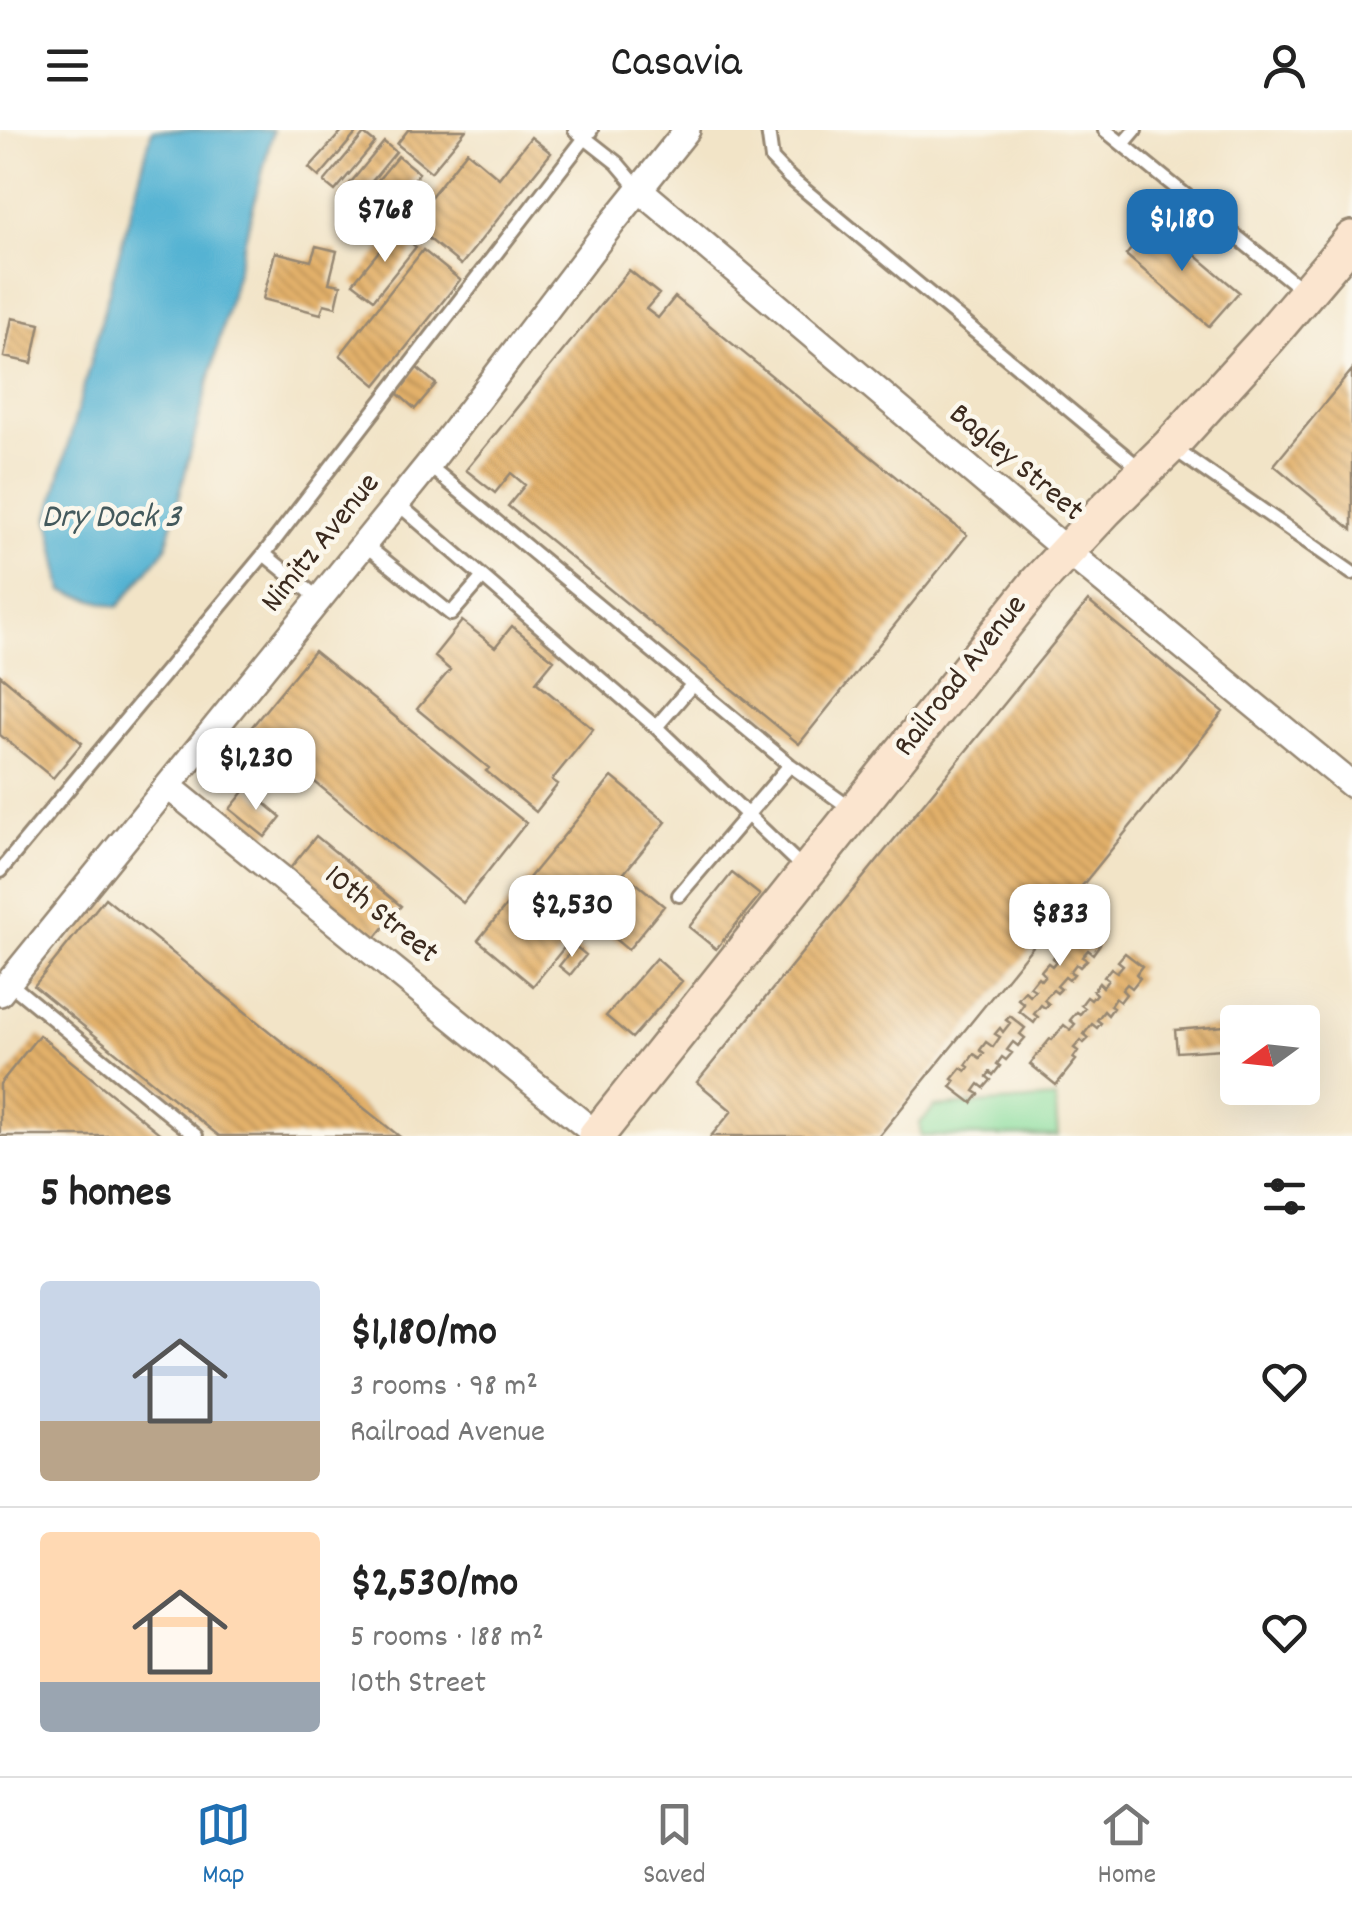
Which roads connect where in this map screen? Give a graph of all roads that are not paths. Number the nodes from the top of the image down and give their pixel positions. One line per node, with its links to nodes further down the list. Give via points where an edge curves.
1 (687, 130): 7 (street, Nimitz Avenue)
2 (768, 130): 12 (lane, via 772,158 790,178)
3 (1105, 130): 6 (lane)
4 (1135, 130): 6 (lane)
5 (584, 132): 7 (lane); 16 (lane)
6 (1123, 144): 9 (lane)
7 (639, 189): 11 (street, Nimitz Avenue); 15 (street, Bagley Street)
8 (1352, 239): 9 (street, Railroad Avenue)
9 (1307, 294): 10 (street, Railroad Avenue)
10 (1170, 446): 12 (street, Railroad Avenue); 17 (lane)
11 (428, 465): 13 (street, Nimitz Avenue); 20 (lane)
12 (1144, 472): 15 (street, Railroad Avenue)
13 (397, 502): 14 (street, Nimitz Avenue); 18 (lane)
14 (364, 544): 18 (lane, via 452,614); 19 (street, Nimitz Avenue)
15 (1067, 551): 23 (street, Bagley Street); 25 (street, Railroad Avenue)
16 (264, 554): 19 (lane); 27 (lane)
17 (1352, 572)
18 (483, 577): 21 (lane)
19 (319, 599): 24 (street, Nimitz Avenue)
20 (692, 685): 21 (lane); 22 (lane)
21 (656, 727): 26 (lane)
22 (790, 765): 25 (lane); 26 (lane)
23 (1352, 785)
24 (168, 786): 30 (street, Nimitz Avenue); 32 (street, 10th Street)
25 (856, 812): 28 (street, Railroad Avenue)
26 (746, 816): 28 (lane); 29 (lane)
27 (0, 871)
28 (808, 873): 32 (street, Railroad Avenue)
29 (679, 895)
30 (4, 988): 31 (lane)
31 (196, 1136)
32 (596, 1136)

